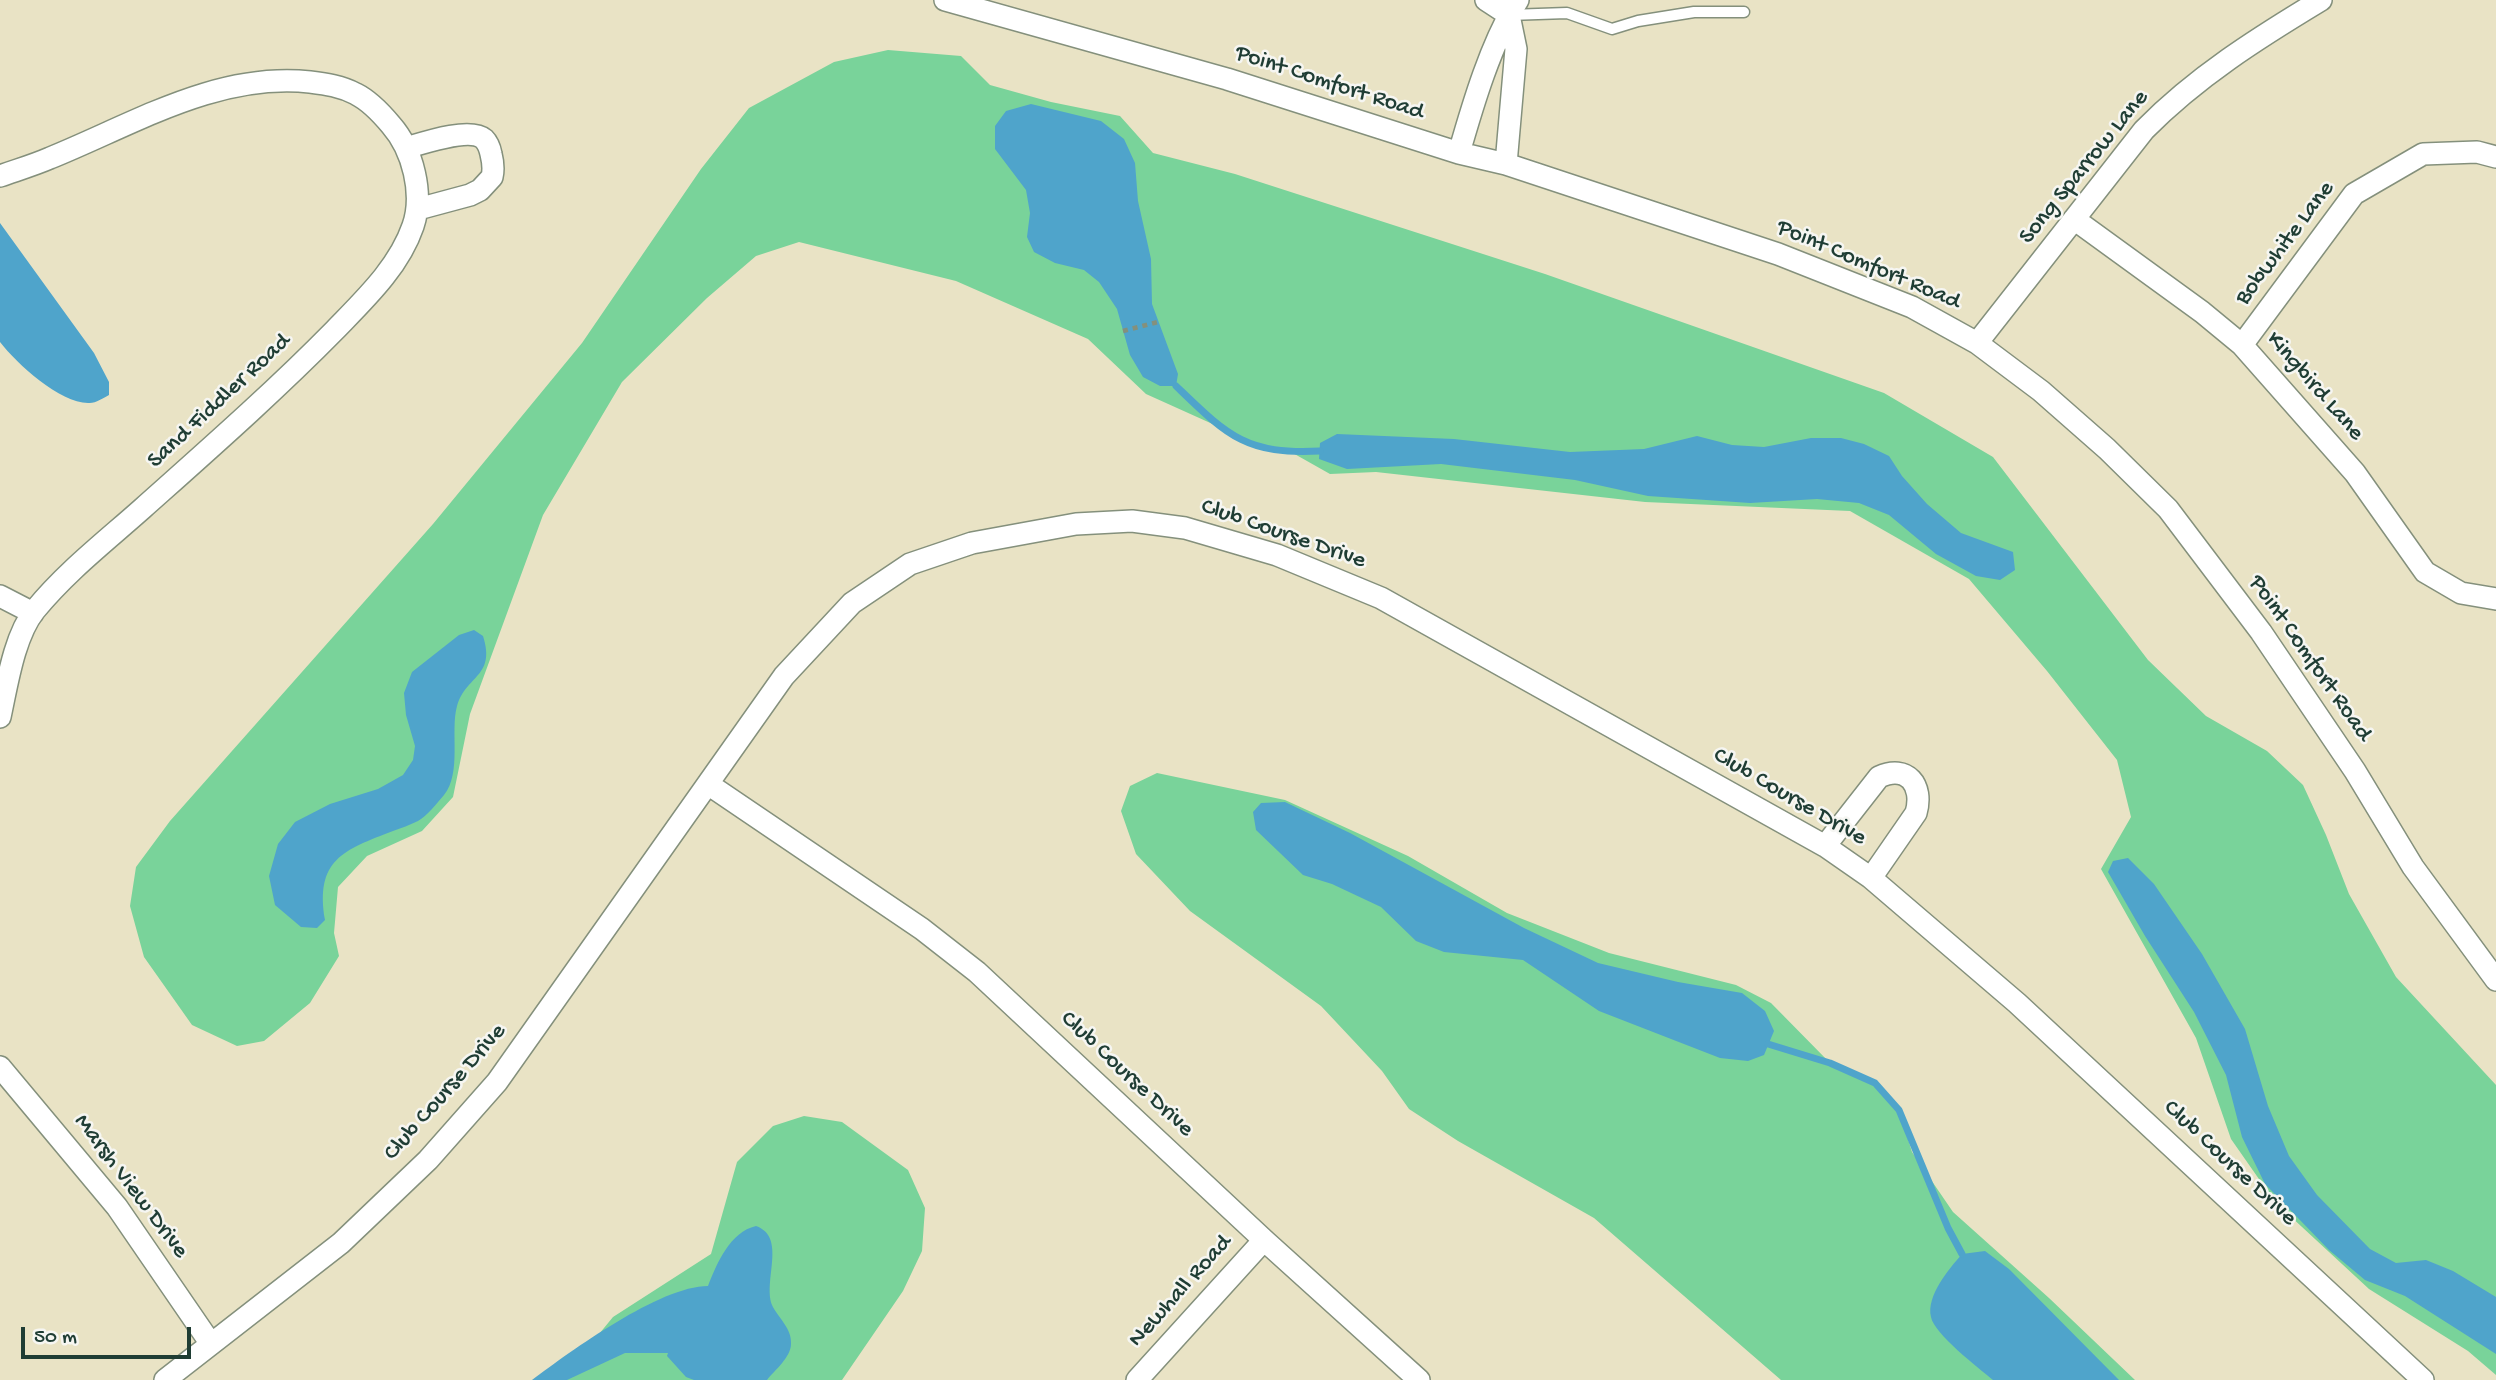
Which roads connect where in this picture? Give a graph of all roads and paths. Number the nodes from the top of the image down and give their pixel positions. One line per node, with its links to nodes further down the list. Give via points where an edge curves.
1 (948, 0): 5 (street, Point Comfort Road)
2 (1486, 0): 4 (street)
3 (2321, 0): 13 (street, Song Sparrow Lane, via 2257,39 2164,109)
4 (1514, 7): 6 (lane, via 1567,13 1612,29 1694,12); 8 (street, via 1473,104); 10 (street, via 1516,49)
5 (996, 8): 8 (street, Point Comfort Road)
6 (1744, 12)
7 (406, 148): 11 (street, Sand Fiddler Road, via 376,108 353,92 333,85 266,80 222,88 160,110); 12 (street, Sand Fiddler Road); 12 (street, via 471,134 482,137 492,157 492,177 480,190)
8 (1459, 153): 10 (street, Point Comfort Road)
9 (2496, 157): 17 (street, Bobwhite Lane, via 2477,152 2423,155 2354,194)
10 (1506, 164): 16 (street, Point Comfort Road, via 1778,254 1912,307)
11 (0, 176)
12 (418, 209): 20 (street, Sand Fiddler Road, via 406,242 367,297 311,355 91,551)
13 (2074, 219): 16 (street, Song Sparrow Lane); 17 (street, Kingbird Lane)
14 (1158, 322): 15 (path)
15 (1123, 331)
16 (1977, 343): 25 (street, Point Comfort Road, via 2108,449 2168,509 2261,632 2413,867)
17 (2242, 345): 19 (street, Kingbird Lane, via 2355,473 2425,572 2461,593)
18 (0, 596): 20 (street)
19 (2496, 599)
20 (33, 613): 21 (street, Sand Fiddler Road, via 22,635)
21 (0, 717)
22 (708, 784): 23 (street, Club Course Drive, via 784,676 852,603 910,564 972,543 1076,524 1132,521 1185,528 1277,555 1381,598); 27 (street, Club Course Drive, via 978,972); 28 (street, Club Course Drive, via 497,1082 428,1160 341,1243)
23 (1825, 846): 24 (street, Club Course Drive); 24 (street, Club Course Drive, via 1879,778 1888,773 1908,778 1918,789 1916,813)
24 (1871, 878): 32 (street, Club Course Drive, via 2017,1003)
25 (2496, 980)
26 (0, 1067): 28 (street, Marsh View Drive, via 117,1207)
27 (1264, 1240): 30 (street, Newhall Road); 31 (street, Club Course Drive)
28 (211, 1344): 29 (street, Club Course Drive)
29 (165, 1380)
30 (1137, 1380)
31 (1419, 1380)
32 (2423, 1380)

